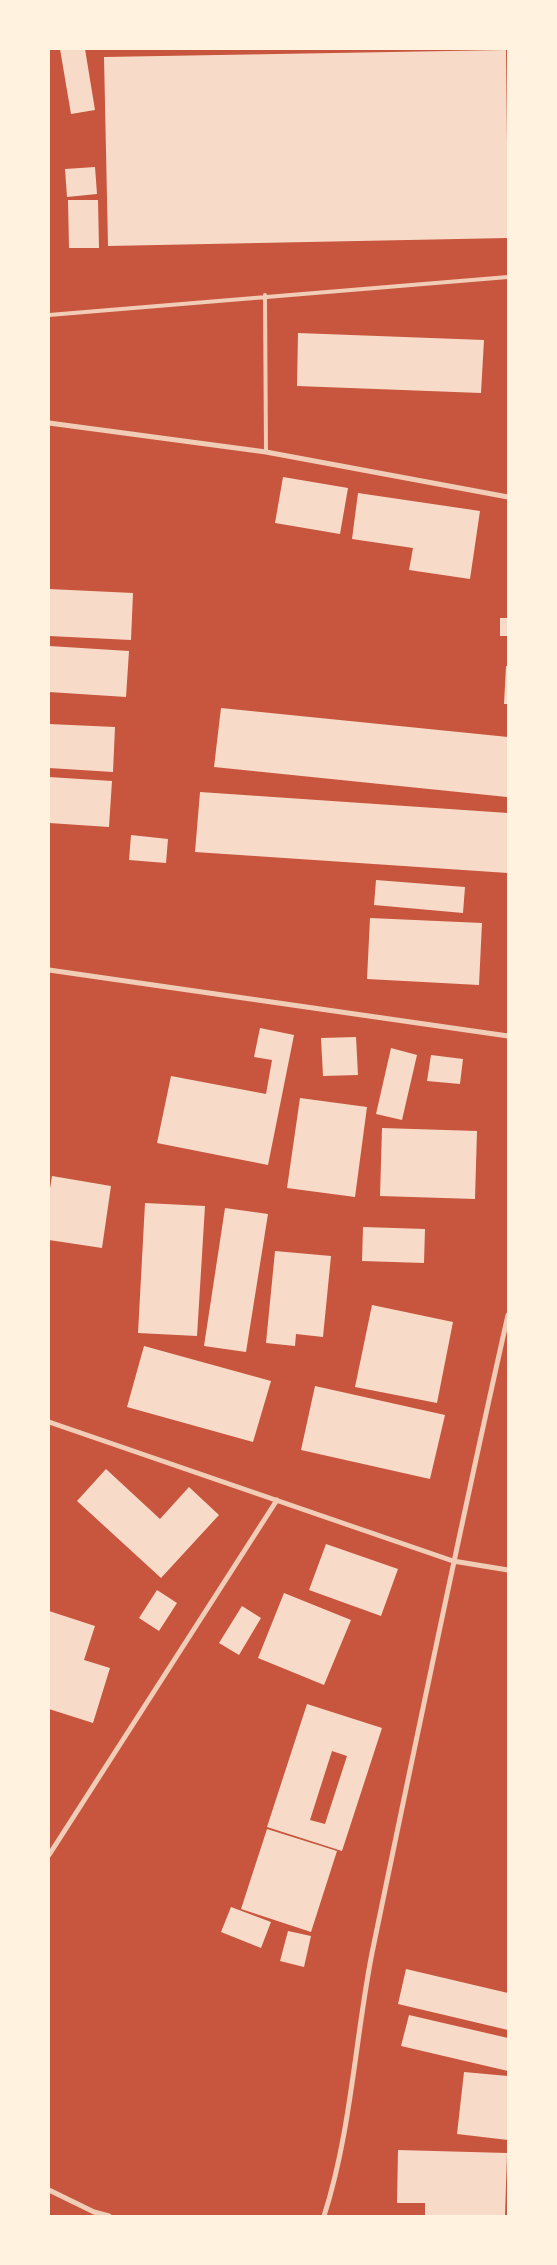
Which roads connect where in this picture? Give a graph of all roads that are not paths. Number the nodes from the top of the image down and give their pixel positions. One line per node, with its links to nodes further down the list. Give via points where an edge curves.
1 (508, 277): 2 (lane)
2 (265, 295): 3 (lane); 5 (lane)
3 (49, 315)
4 (49, 423): 5 (street)
5 (266, 452): 6 (street)
6 (508, 497)
7 (49, 970): 8 (street)
8 (508, 1036)
9 (508, 1315): 12 (street)
10 (49, 1422): 11 (street)
11 (278, 1500): 12 (street); 14 (street)
12 (453, 1561): 13 (street); 17 (street, via 369,1969 335,2181)
13 (508, 1570)
14 (49, 1855)
15 (49, 2190): 16 (street)
16 (108, 2216)
17 (324, 2216)

